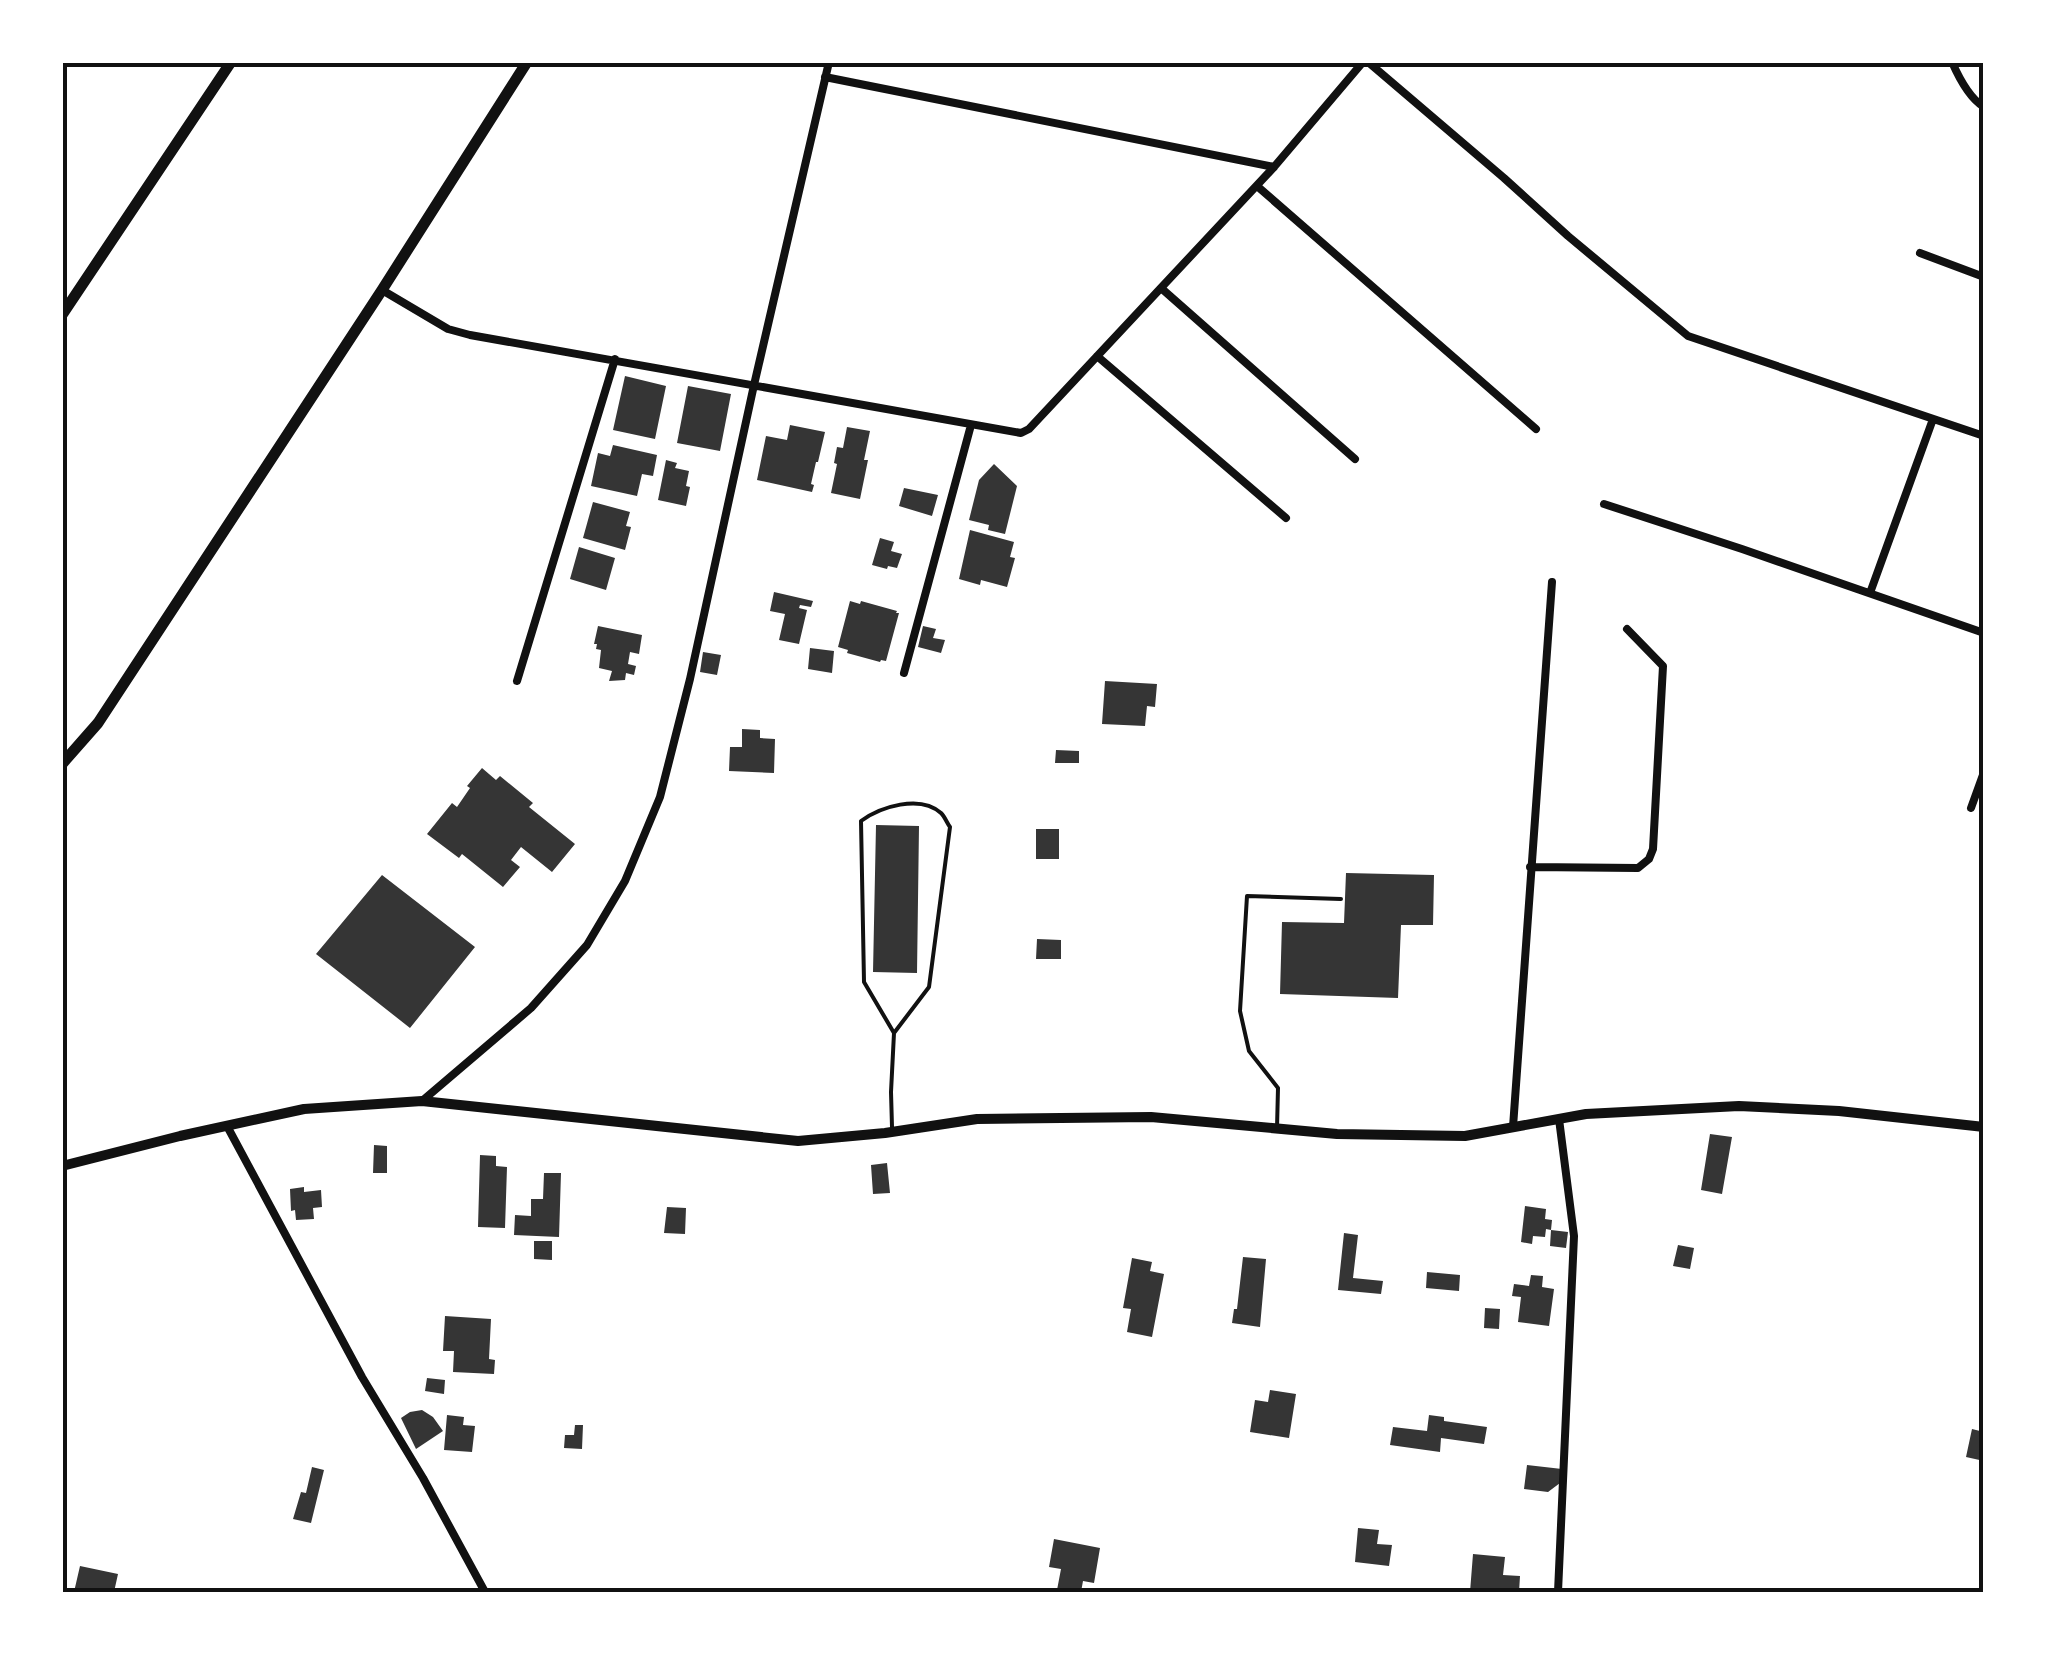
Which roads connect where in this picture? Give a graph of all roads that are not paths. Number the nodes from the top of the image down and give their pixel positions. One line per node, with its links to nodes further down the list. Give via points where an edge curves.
1 (231, 62): 14 (main road)
2 (528, 62): 13 (main road)
3 (828, 62): 6 (street)
4 (1366, 62): 8 (street); 18 (street, via 1688,336)
5 (1952, 62): 7 (street)
6 (825, 77): 8 (street); 17 (street)
7 (1984, 107)
8 (1274, 167): 9 (street)
9 (1256, 186): 12 (street); 20 (street)
10 (1920, 252): 11 (street)
11 (1984, 277)
12 (1161, 288): 15 (street); 22 (street)
13 (382, 290): 16 (street, via 448,329); 31 (main road, via 98,724)
14 (62, 315)
15 (1098, 356): 19 (street, via 1029,429); 24 (street)
16 (616, 359): 17 (street); 30 (street)
17 (754, 385): 19 (street); 37 (street, via 660,798 625,881 587,945 532,1008)
18 (1933, 418): 21 (street); 26 (street)
19 (971, 425): 29 (street)
20 (1536, 430)
21 (1984, 436)
22 (1355, 459)
23 (1604, 504): 26 (street)
24 (1286, 518)
25 (1552, 582): 34 (street)
26 (1870, 594): 28 (street)
27 (1626, 629): 34 (street, via 1663,666 1649,859 1638,868)
28 (1984, 634)
29 (904, 672)
30 (517, 682)
31 (62, 764)
32 (1984, 772): 33 (street)
33 (1971, 808)
34 (1530, 867): 42 (street)
35 (1341, 899): 41 (lane, via 1247,896 1240,1010 1249,1050 1278,1088)
36 (894, 1032): 36 (lane, via 864,982 860,821 898,804 924,804 950,828 929,987); 43 (lane)
37 (422, 1101): 39 (street, via 304,1109); 43 (street, via 798,1141)
38 (1558, 1119): 40 (street, via 1781,1107); 42 (street); 46 (street, via 1574,1236)
39 (227, 1126): 44 (street); 45 (street)
40 (1984, 1127)
41 (1276, 1128): 42 (street, via 1466,1136); 43 (street, via 1114,1117 977,1119)
42 (1512, 1128)
43 (892, 1132)
44 (62, 1166)
45 (485, 1592)
46 (1558, 1592)

